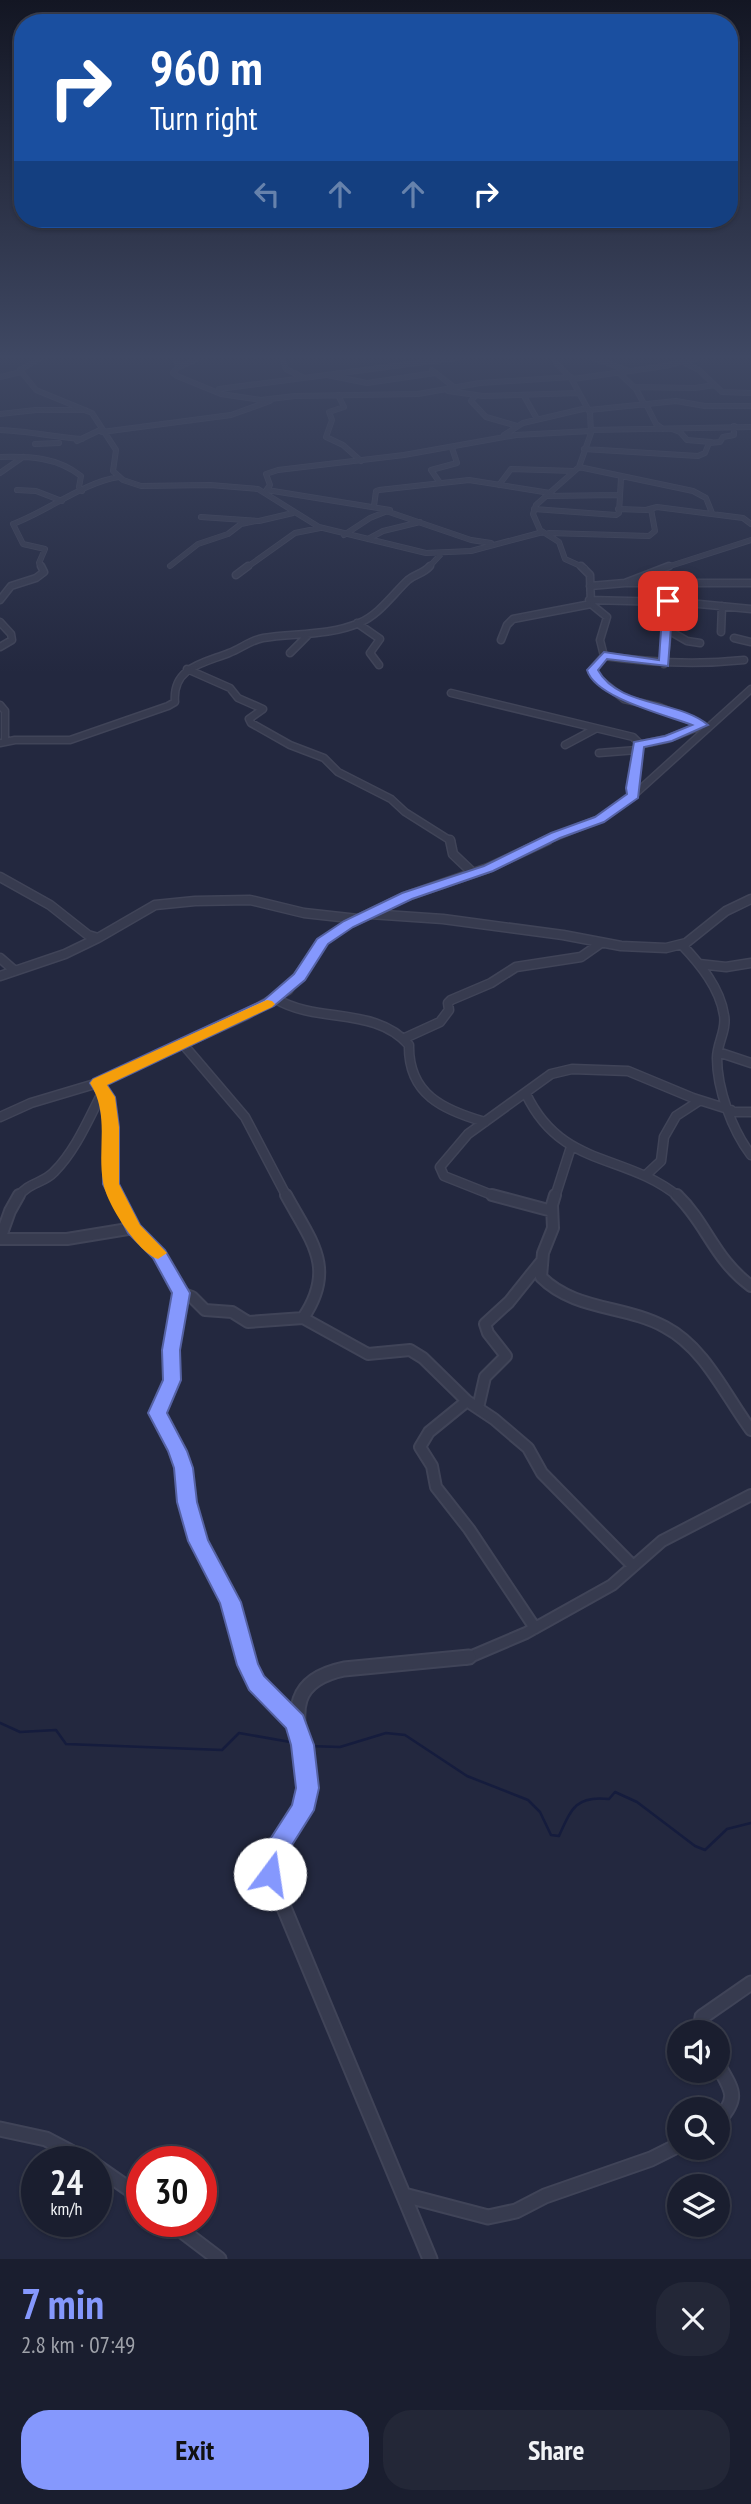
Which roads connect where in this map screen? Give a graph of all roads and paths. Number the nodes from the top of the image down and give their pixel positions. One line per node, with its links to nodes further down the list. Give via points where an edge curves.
1 (15, 462): 8 (street)
2 (57, 462): 14 (street, via 81,476)
3 (115, 462): 9 (street, via 113,471)
4 (350, 462): 15 (street, via 272,472 267,474 270,485)
5 (457, 462): 11 (street, via 431,470)
6 (579, 462): 7 (street)
7 (576, 469): 10 (street); 12 (street, via 511,470); 16 (street)
8 (0, 473)
9 (119, 477): 14 (street); 15 (street, via 142,486 210,485)
10 (621, 478): 17 (street); 25 (street, via 693,491 706,498)
11 (440, 483): 12 (street, via 469,480); 19 (street, via 377,490)
12 (499, 485): 16 (street)
13 (17, 490): 18 (street, via 40,491)
14 (82, 491): 18 (street)
15 (266, 491): 19 (street); 24 (street)
16 (548, 495): 17 (street); 20 (street)
17 (618, 495): 21 (street)
18 (62, 501): 45 (street, via 13,524 23,544 45,549 39,563 44,572 14,584)
19 (374, 506): 23 (street)
20 (534, 509): 21 (street, via 610,516 618,514); 33 (street, via 533,519)
21 (618, 509): 22 (street)
22 (651, 509): 25 (street); 33 (street, via 655,531 649,536)
23 (389, 512): 29 (street); 34 (street)
24 (293, 513): 27 (street); 28 (street)
25 (712, 513): 30 (street, via 743,518)
26 (201, 517): 27 (street)
27 (256, 521): 39 (street, via 198,544)
28 (305, 521): 31 (street); 32 (street)
29 (422, 521): 35 (street); 37 (street, via 471,540)
30 (751, 525): 36 (street, via 746,535)
31 (321, 528): 32 (street); 34 (street)
32 (298, 531): 40 (street)
33 (544, 533): 37 (street); 44 (street, via 558,542 565,559 585,568)
34 (344, 534): 35 (street)
35 (368, 539): 38 (street)
36 (749, 541): 41 (street)
37 (500, 544): 38 (street)
38 (441, 554): 51 (street, via 424,573 410,578 390,600)
39 (170, 566)
40 (236, 575)
41 (625, 583): 43 (street); 44 (street)
42 (751, 583): 43 (street)
43 (671, 585): 46 (street)
44 (590, 586): 47 (street)
45 (0, 600)
46 (668, 601): 47 (street); 48 (street); 52 (street)
47 (590, 602): 56 (street, via 513,619); 61 (street, via 607,617 600,640)
48 (722, 606): 49 (street); 53 (street)
49 (751, 609)
50 (0, 622): 59 (street, via 12,640)
51 (357, 623): 54 (street); 62 (street, via 380,639 370,653)
52 (668, 630): 57 (street, via 687,641); 63 (street)
53 (721, 632)
54 (309, 634): 60 (street); 65 (street, via 255,640)
55 (734, 638): 58 (street)
56 (500, 640)
57 (700, 642)
58 (751, 642)
59 (0, 647)
60 (290, 653)
61 (604, 656): 63 (street); 69 (street, via 592,670 608,687 628,700)
62 (379, 664)
63 (664, 664): 64 (street, via 709,664 744,657)
64 (751, 664)
65 (187, 669): 71 (street, via 174,692 175,702 169,706 71,740); 76 (street, via 263,709 249,719 251,723 324,758 338,772 391,799 451,840 453,854)
66 (751, 690): 69 (street)
67 (451, 693): 70 (street)
68 (0, 705): 71 (street, via 5,710)
69 (705, 726): 73 (street); 75 (street)
70 (595, 729): 72 (street); 73 (street, via 638,739)
71 (3, 742)
72 (565, 745)
73 (637, 747): 74 (street); 75 (street)
74 (599, 753)
75 (634, 795): 76 (street, via 599,819)
76 (473, 873): 79 (street)
77 (0, 877): 81 (street)
78 (751, 899): 83 (street, via 726,911)
79 (368, 914): 80 (street); 82 (street, via 488,924)
80 (358, 919): 81 (street, via 237,899 195,901 155,905); 89 (street, via 322,942 300,976)
81 (97, 937): 87 (street, via 78,949)
82 (603, 943): 83 (street, via 666,948); 90 (street, via 581,957 509,970 451,1000 435,1026)
83 (682, 944): 86 (street)
84 (0, 957): 87 (street)
85 (751, 963): 86 (street, via 726,967)
86 (699, 964): 92 (street, via 724,1014 726,1027)
87 (15, 971): 88 (street)
88 (0, 976)
89 (276, 999): 90 (street, via 296,1010 362,1020); 91 (street)
90 (405, 1038): 100 (street, via 423,1092 456,1113)
91 (182, 1043): 94 (street); 110 (street, via 245,1117 310,1238 320,1262 321,1280 318,1296)
92 (718, 1052): 93 (street); 97 (street, via 719,1082)
93 (751, 1063)
94 (101, 1087): 99 (street, via 31,1103); 105 (street, via 111,1127 111,1184); 106 (street, via 83,1131 53,1174 23,1189)
95 (526, 1094): 96 (street, via 558,1070 617,1070); 100 (street); 101 (street, via 541,1120)
96 (699, 1101): 97 (street); 103 (street, via 676,1116 664,1137 661,1161)
97 (731, 1111): 98 (street); 102 (street, via 737,1134)
98 (751, 1112)
99 (0, 1117)
100 (485, 1122): 104 (street, via 468,1134 440,1167 444,1176 494,1196)
101 (571, 1147): 103 (street); 104 (street)
102 (751, 1155)
103 (646, 1175): 108 (street, via 685,1200 723,1260)
104 (552, 1211): 107 (street, via 553,1228)
105 (134, 1228): 106 (street, via 84,1239); 109 (street, via 159,1254)
106 (0, 1239)
107 (542, 1261): 112 (street, via 485,1324 506,1356 484,1380); 113 (street, via 541,1277 550,1287 648,1318 679,1335 702,1359)
108 (751, 1286)
109 (181, 1293): 110 (street, via 205,1310 232,1312 248,1322); 117 (street, via 171,1350 172,1380 157,1413 178,1451 198,1541 230,1602 248,1665 257,1683)
110 (303, 1318): 111 (street, via 368,1354 410,1350)
111 (467, 1401): 112 (street); 116 (street, via 429,1432 420,1447 432,1466 436,1487)
112 (478, 1408): 115 (street, via 528,1448 542,1473)
113 (751, 1430)
114 (751, 1494): 115 (street, via 662,1541)
115 (633, 1566): 116 (street, via 612,1585)
116 (535, 1628): 117 (street, via 465,1659 330,1672 305,1689 298,1700)
117 (296, 1722): 125 (street, via 307,1788 302,1810 270,1858 270,1874)
118 (751, 1983): 119 (street)
119 (701, 2020)
120 (728, 2083): 121 (street, via 733,2093)
121 (730, 2108)
122 (0, 2129): 123 (street)
123 (59, 2146)
124 (667, 2152): 125 (street, via 516,2211 488,2217)
125 (404, 2195): 128 (street)
126 (190, 2237): 127 (street)
127 (219, 2259)
128 (430, 2259)

